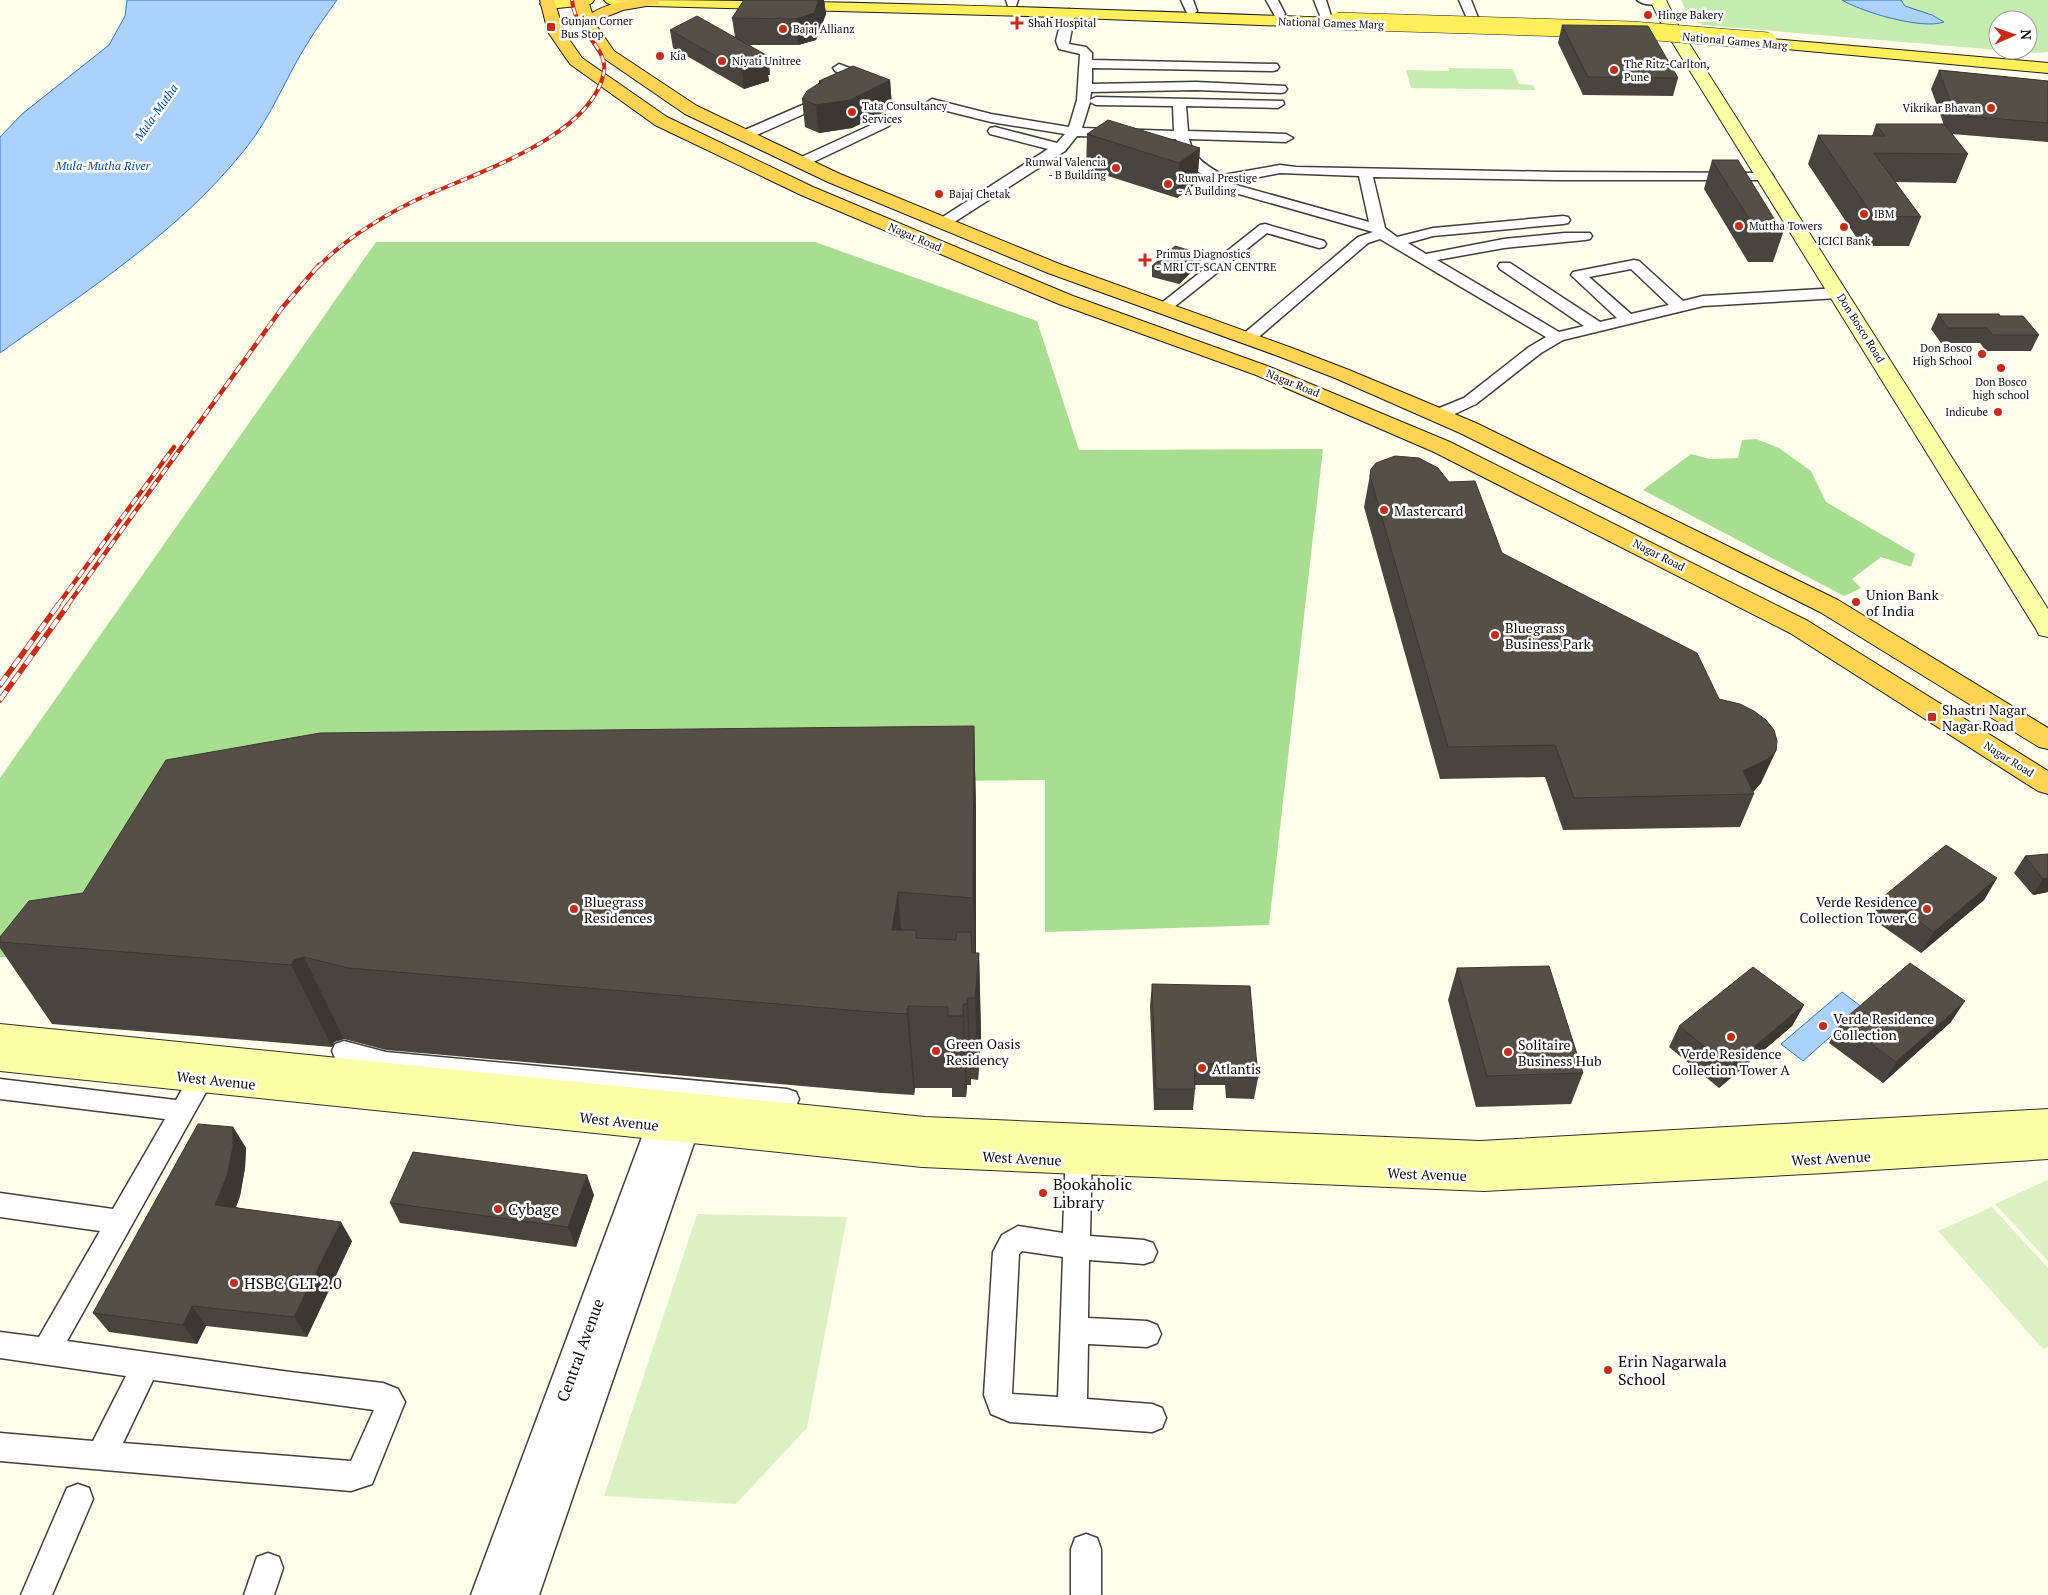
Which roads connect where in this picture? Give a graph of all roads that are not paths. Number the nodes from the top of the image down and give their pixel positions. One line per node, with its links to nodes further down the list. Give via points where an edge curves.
1 (582, 0): 10 (main road); 17 (highway, Nagar Road)
2 (612, 0): 8 (main road, National Games Marg)
3 (895, 0): 11 (main road, National Games Marg)
4 (1272, 0): 14 (street)
5 (1320, 0): 15 (street)
6 (1465, 0): 16 (street)
7 (1643, 0): 9 (street)
8 (653, 1): 13 (main road, National Games Marg); 17 (highway, via 610,9)
9 (1659, 1): 19 (main road)
10 (548, 2): 68 (highway, Nagar Road, via 556,32 576,61 661,120 806,191 1012,278 1263,371 1442,447 1799,627)
11 (1012, 2): 13 (main road, National Games Marg)
12 (1189, 6): 13 (main road, National Games Marg); 14 (main road, National Games Marg)
13 (1070, 10): 15 (main road); 18 (main road, National Games Marg); 20 (street, via 1063,46)
14 (1279, 14): 15 (main road, National Games Marg)
15 (1334, 18): 16 (main road, National Games Marg); 25 (main road, bridge, via 1632,30)
16 (1472, 20): 18 (main road, National Games Marg)
17 (588, 24): 42 (highway, Nagar Road, via 608,54 623,65 691,110)
18 (1626, 29): 19 (main road, National Games Marg)
19 (1684, 31): 25 (main road, National Games Marg); 48 (main road, Don Bosco Road); 65 (main road, Don Bosco Road)
20 (1082, 50): 21 (street); 24 (street, via 1086,53)
21 (1102, 51)
22 (1141, 52): 23 (street)
23 (1170, 54)
24 (1086, 64): 26 (street); 31 (street)
25 (2048, 64)
26 (1195, 66): 27 (street); 29 (street)
27 (1274, 67)
28 (839, 68): 42 (street, via 870,80)
29 (1196, 86): 30 (street); 31 (street); 35 (street)
30 (1280, 89)
31 (1085, 94): 32 (street); 38 (street)
32 (1130, 102): 33 (street); 39 (street)
33 (1152, 102): 34 (street); 40 (street)
34 (1180, 103): 35 (street); 41 (street)
35 (1197, 103): 36 (street)
36 (1278, 104)
37 (884, 123): 46 (street)
38 (1074, 132): 39 (street); 44 (street); 44 (street, via 928,107)
39 (1137, 133): 40 (street)
40 (1159, 134): 41 (street); 45 (street)
41 (1182, 134): 43 (street); 49 (street, via 1189,158)
42 (745, 135): 46 (highway, Nagar Road)
43 (1286, 138)
44 (1060, 148): 51 (street)
45 (1166, 151)
46 (802, 162): 51 (highway, Nagar Road)
47 (1365, 173): 48 (street); 49 (street, via 1280,169); 52 (street)
48 (1766, 176): 57 (main road, Don Bosco Road)
49 (1221, 180): 52 (street, via 1219,184 1224,186)
50 (1563, 220): 52 (street)
51 (943, 222): 59 (highway, Nagar Road, via 1090,283)
52 (1385, 235): 55 (street); 63 (street, via 1363,240)
53 (1585, 236): 55 (street, via 1510,241)
54 (1319, 244): 59 (street, via 1265,228)
55 (1424, 259): 62 (street)
56 (1505, 266): 61 (street)
57 (1839, 293): 58 (street, via 1714,299); 66 (main road, Don Bosco Road)
58 (1679, 306): 60 (street); 60 (street, via 1634,264 1578,275)
59 (1164, 308): 63 (highway, Nagar Road)
60 (1628, 319): 61 (street)
61 (1597, 327): 62 (street)
62 (1557, 337): 64 (street, via 1535,350 1470,401)
63 (1248, 338): 64 (highway, Nagar Road)
64 (1438, 415): 67 (highway, Nagar Road, via 1820,601)
65 (2048, 594)
66 (2048, 629)
67 (2048, 740)
68 (2048, 784)
69 (0, 1037): 72 (main road, West Avenue)
70 (344, 1052): 74 (street, via 386,1062)
71 (0, 1058): 72 (main road, West Avenue)
72 (207, 1068): 74 (main road, West Avenue); 76 (street); 77 (main road, West Avenue)
73 (0, 1089): 76 (street)
74 (626, 1092): 75 (street); 77 (main road, West Avenue)
75 (786, 1099)
76 (183, 1111): 82 (street)
77 (677, 1116): 80 (main road, West Avenue, via 922,1153); 97 (street, Central Avenue); 98 (street, Central Avenue)
78 (2048, 1123): 80 (main road, West Avenue, via 1480,1155)
79 (2048, 1145): 80 (main road, West Avenue, via 1484,1176)
80 (1079, 1149): 83 (street)
81 (0, 1205): 82 (street)
82 (120, 1222): 88 (street)
83 (1076, 1247): 84 (street); 85 (street); 90 (street, via 1018,1238 1006,1252 998,1395 1001,1404 1010,1408)
84 (1144, 1252)
85 (1075, 1330): 86 (street); 90 (street)
86 (1147, 1334)
87 (0, 1345): 88 (street)
88 (46, 1351): 89 (street)
89 (146, 1365): 93 (street); 93 (street, via 383,1397 391,1402 362,1474 351,1476)
90 (1072, 1412): 91 (street)
91 (1152, 1418)
92 (0, 1447): 93 (street)
93 (101, 1456)
94 (78, 1499): 96 (street)
95 (1086, 1549): 99 (street)
96 (36, 1595)
97 (490, 1595)
98 (520, 1595)
99 (1086, 1595)

